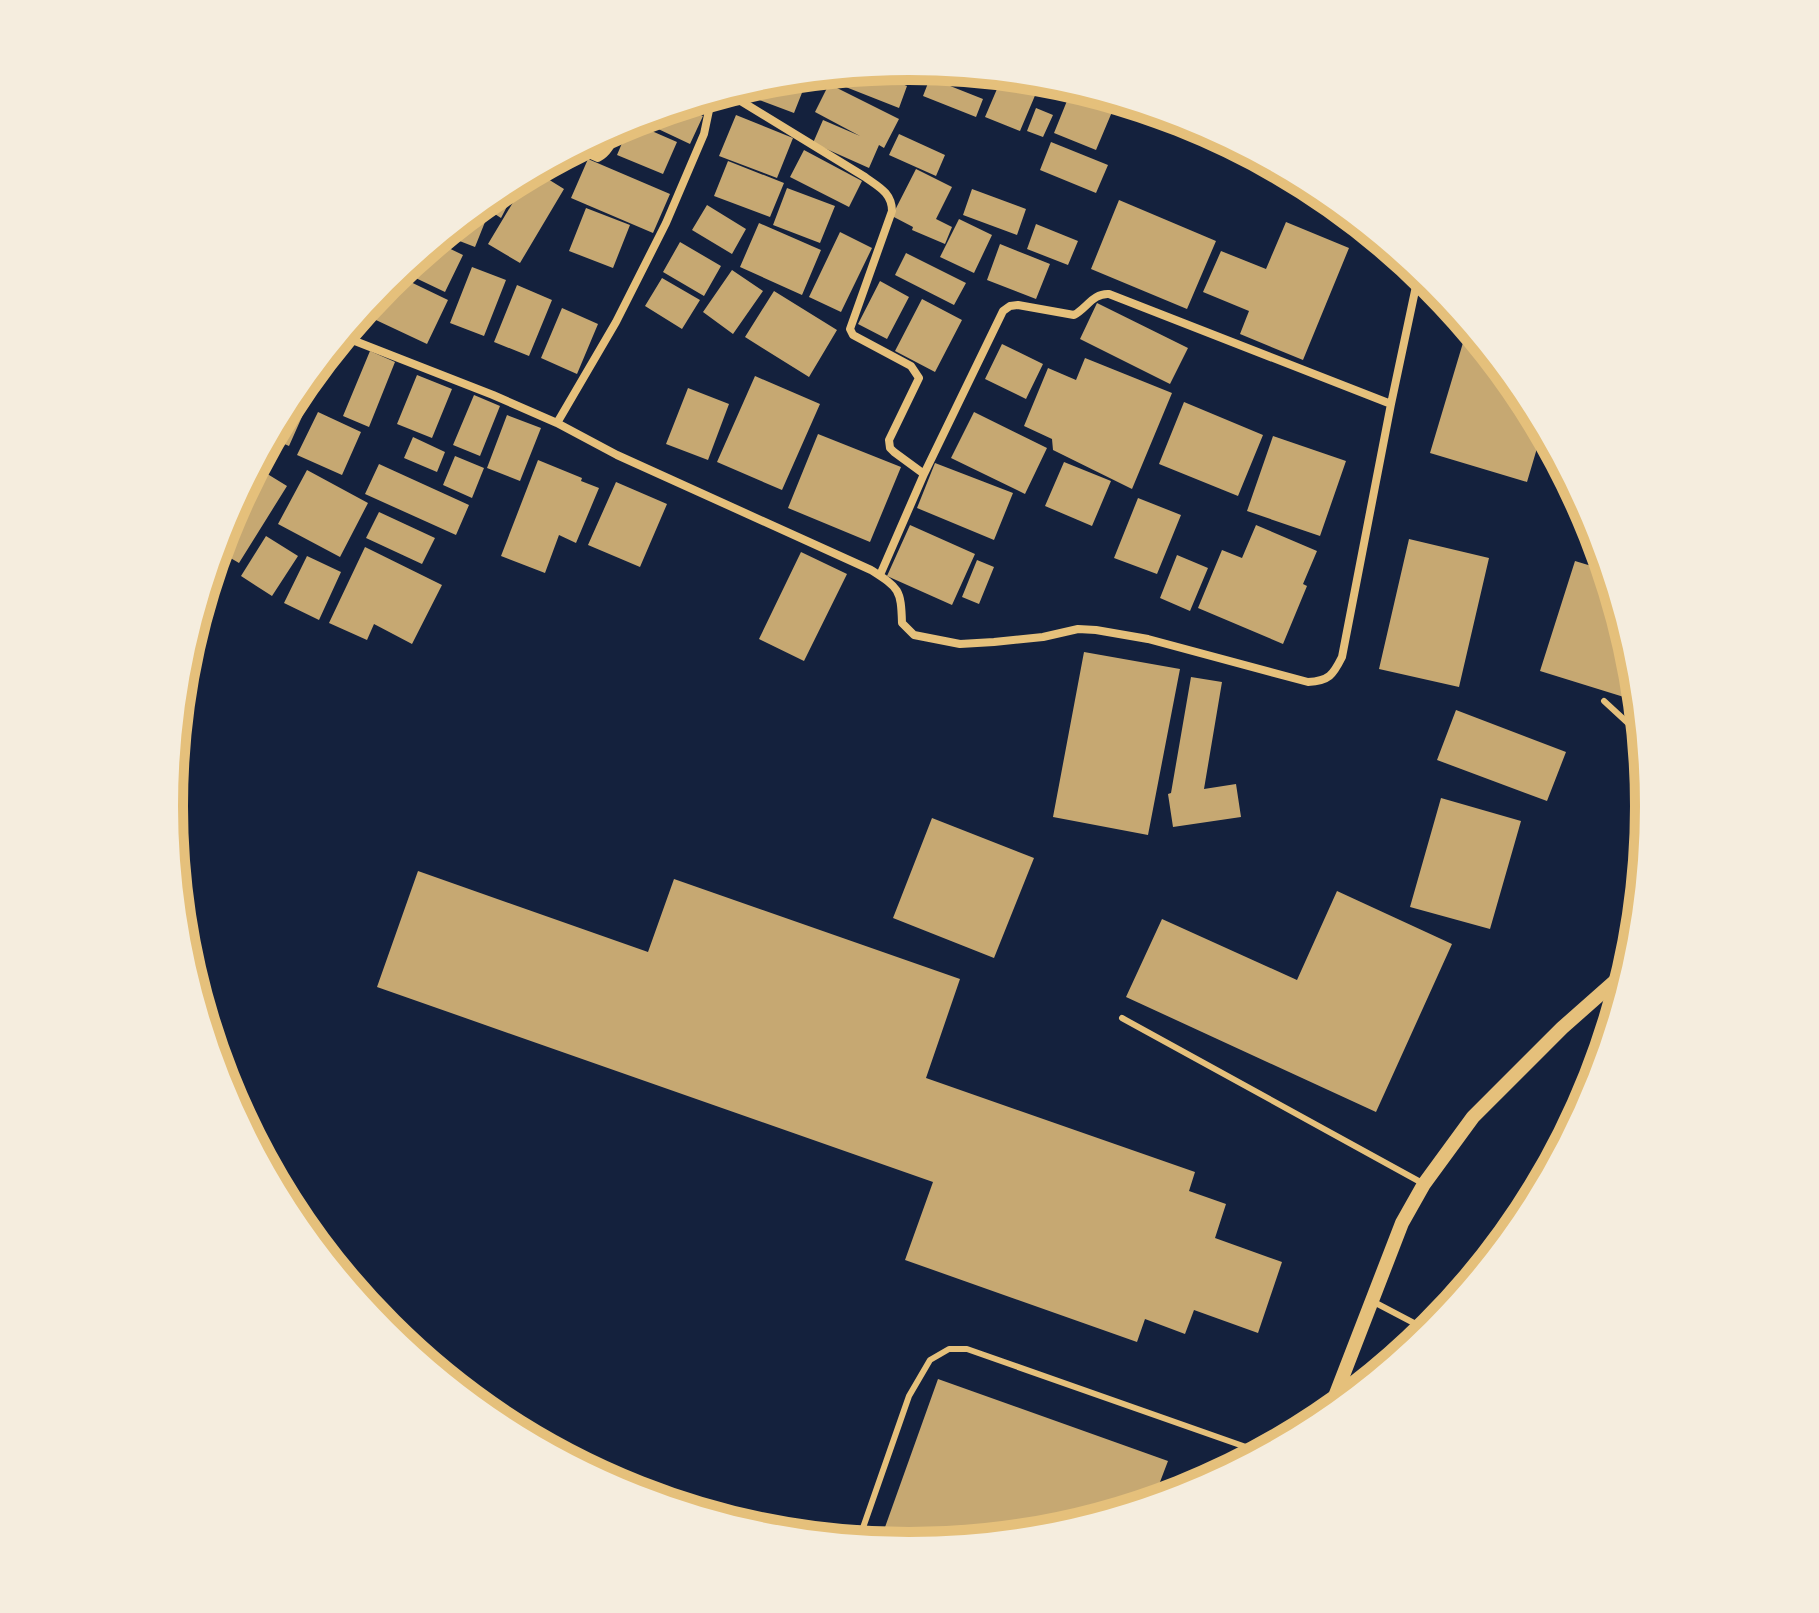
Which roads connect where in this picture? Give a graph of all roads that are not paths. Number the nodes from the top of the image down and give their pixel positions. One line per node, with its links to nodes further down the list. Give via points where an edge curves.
1 (740, 101): 9 (street, via 865,177 892,201 850,329 917,374 889,440 894,452)
2 (709, 109): 8 (street, via 666,223)
3 (611, 144): 4 (street, via 602,157)
4 (589, 154)
5 (1416, 286): 7 (street)
6 (352, 340): 8 (street)
7 (1391, 404): 9 (street, via 1109,294 1097,295 1074,315 1010,306); 10 (street, via 1342,657 1322,682 1096,630 960,644 914,635 902,623 897,589)
8 (557, 423): 10 (street)
9 (924, 474): 10 (street)
10 (880, 575)
11 (1604, 701): 12 (lane)
12 (1631, 726)
13 (1614, 982): 15 (street, via 1473,1117)
14 (1122, 1018): 15 (lane)
15 (1424, 1184): 16 (street, via 1402,1223)
16 (1372, 1301): 17 (lane); 18 (street)
17 (1418, 1325)
18 (1336, 1395)
19 (1250, 1448): 20 (lane, via 967,1349 949,1349 930,1360 909,1396)
20 (862, 1531)

